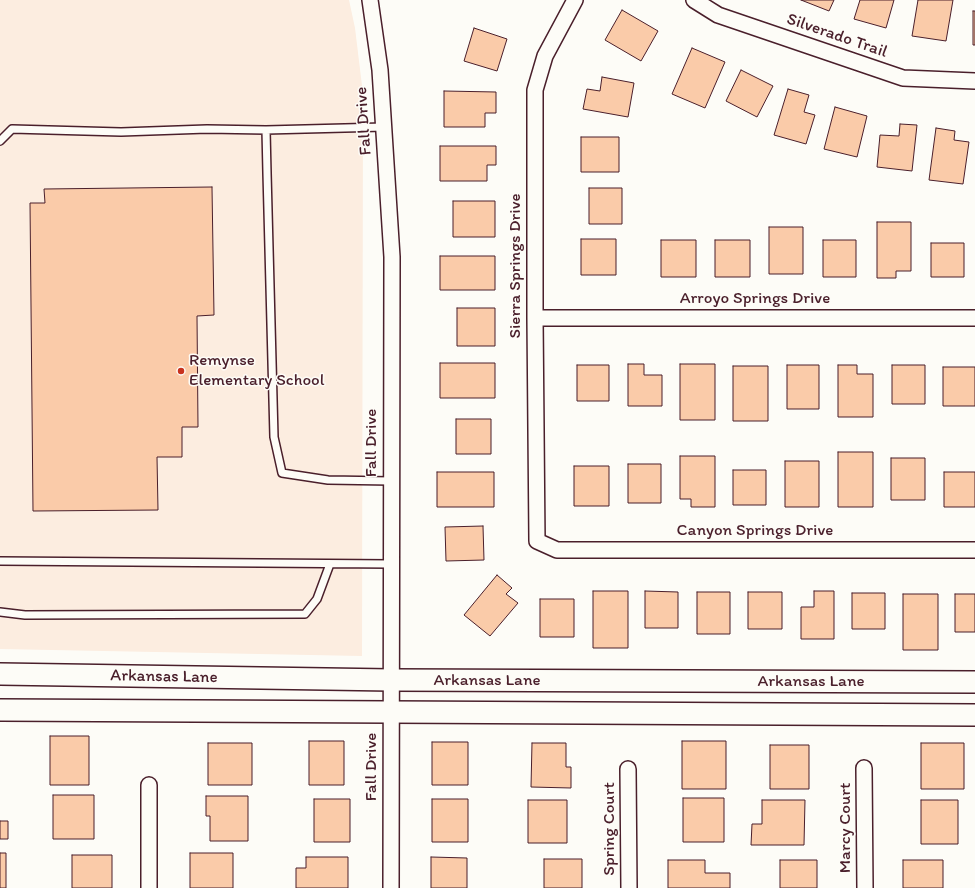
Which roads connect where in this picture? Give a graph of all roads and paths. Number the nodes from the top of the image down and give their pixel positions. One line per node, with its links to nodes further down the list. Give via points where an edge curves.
1 (370, 0): 5 (street, Fall Drive, via 380,70)
2 (575, 0): 8 (street, Sierra Springs Drive, via 546,56 534,90)
3 (694, 0): 4 (street, Silverado Trail, via 718,15 904,78)
4 (975, 81)
5 (384, 127): 6 (lane); 10 (street, Fall Drive, via 392,257)
6 (266, 130): 7 (lane, via 121,132 12,129); 10 (lane, via 274,437 282,473 328,480)
7 (0, 142)
8 (534, 318): 9 (street, Arroyo Springs Drive); 11 (street, Sierra Springs Drive)
9 (975, 318)
10 (391, 481): 15 (street, Fall Drive)
11 (537, 541): 12 (street, Canyon Springs Drive, via 557,550)
12 (975, 550)
13 (0, 561): 14 (lane)
14 (330, 564): 15 (lane); 16 (lane, via 317,599 305,614 25,615)
15 (391, 564): 18 (street, Fall Drive)
16 (0, 612)
17 (0, 674): 18 (main road, Arkansas Lane)
18 (391, 680): 19 (main road, Arkansas Lane); 21 (street, Fall Drive)
19 (975, 682)
20 (0, 710): 21 (main road, Arkansas Lane)
21 (391, 711): 22 (main road, Arkansas Lane); 27 (street, Fall Drive)
22 (975, 715)
23 (864, 768): 29 (street, Marcy Court)
24 (628, 769): 28 (street, Spring Court)
25 (149, 785): 26 (street)
26 (149, 888)
27 (391, 888)
28 (629, 888)
29 (865, 888)

